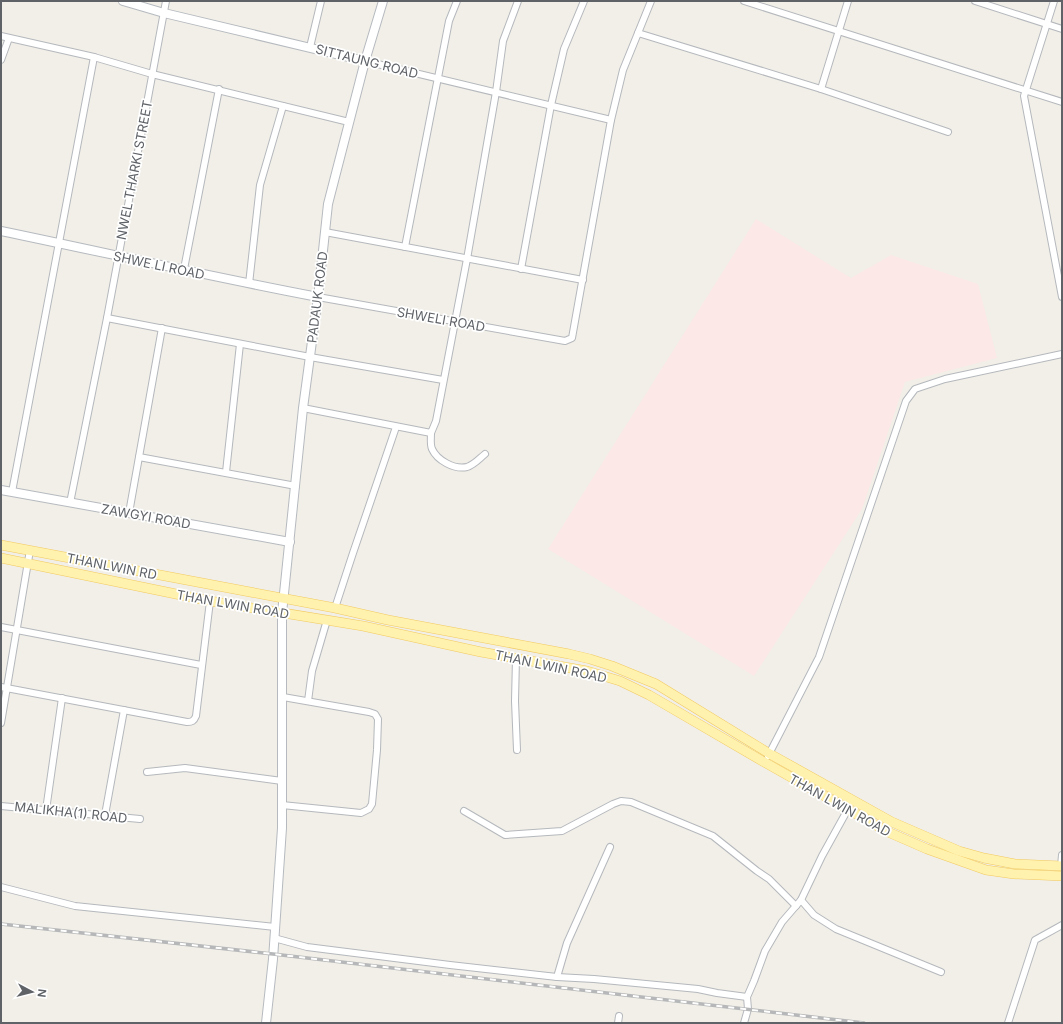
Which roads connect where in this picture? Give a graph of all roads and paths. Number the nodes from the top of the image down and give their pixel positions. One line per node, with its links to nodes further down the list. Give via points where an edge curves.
1 (123, 1): 13 (street, SITTAUNG ROAD)
2 (166, 1): 13 (street, NWEL THARKI STREET)
3 (321, 1): 20 (street)
4 (383, 1): 23 (street, PADAUK ROAD)
5 (456, 1): 25 (street, via 448,21)
6 (518, 1): 29 (street, via 503,41)
7 (584, 1): 31 (street, via 564,49)
8 (651, 1): 17 (street)
9 (744, 1): 16 (street)
10 (848, 1): 16 (street)
11 (975, 1): 14 (street)
12 (1054, 1): 14 (street)
13 (164, 12): 20 (street, SITTAUNG ROAD); 24 (street, NWEL THARKI STREET)
14 (1047, 24): 15 (street); 28 (street)
15 (1062, 29)
16 (838, 32): 27 (street); 28 (street)
17 (638, 33): 27 (street); 33 (street, via 623,70)
18 (1, 36): 19 (street)
19 (9, 38): 21 (street); 22 (street)
20 (310, 47): 23 (street, SITTAUNG ROAD)
21 (94, 57): 24 (street); 38 (street)
22 (1, 60)
23 (365, 61): 25 (street, SITTAUNG ROAD); 34 (street, PADAUK ROAD)
24 (152, 74): 26 (street); 40 (street, NWEL THARKI STREET)
25 (437, 78): 29 (street, SITTAUNG ROAD); 39 (street)
26 (219, 89): 32 (street); 42 (street)
27 (822, 89): 35 (street)
28 (1026, 90): 30 (street); 47 (street, via 1024,96)
29 (496, 92): 31 (street, SITTAUNG ROAD); 41 (street)
30 (1062, 102)
31 (551, 105): 33 (street, SITTAUNG ROAD); 43 (street)
32 (283, 106): 34 (street); 45 (street, via 260,185)
33 (611, 120): 44 (street)
34 (349, 122): 37 (street, PADAUK ROAD, via 328,204)
35 (948, 132)
36 (1, 231): 38 (street, SHWE LI ROAD)
37 (325, 232): 39 (street); 46 (street, PADAUK ROAD)
38 (59, 243): 40 (street, SHWE LI ROAD); 63 (street)
39 (405, 247): 41 (street)
40 (118, 256): 42 (street, SHWE LI ROAD); 48 (street, NWEL THARKI STREET)
41 (468, 259): 43 (street); 49 (street)
42 (184, 269): 45 (street, SHWE LI ROAD)
43 (521, 269): 44 (street)
44 (583, 280): 49 (street, SHWELI ROAD, via 573,335 569,340)
45 (249, 284): 46 (street, SHWE LI ROAD)
46 (318, 296): 49 (street, SHWELI ROAD); 53 (street, PADAUK ROAD)
47 (1062, 297)
48 (107, 318): 50 (street); 64 (street, NWEL THARKI STREET)
49 (456, 321): 54 (street)
50 (162, 328): 51 (street); 59 (street)
51 (240, 344): 53 (street); 60 (street)
52 (1062, 354): 88 (street, via 945,379 915,389 906,401 819,657)
53 (310, 357): 54 (street); 55 (street, PADAUK ROAD)
54 (443, 380): 57 (street, via 436,421)
55 (303, 408): 56 (street); 61 (street, PADAUK ROAD)
56 (396, 427): 57 (street); 73 (street)
57 (431, 433): 58 (street, via 435,455 452,466 467,467)
58 (485, 454)
59 (139, 457): 60 (street); 65 (street)
60 (226, 472): 61 (street)
61 (296, 486): 66 (street, PADAUK ROAD)
62 (1, 490): 63 (street, ZAWGYI ROAD)
63 (12, 492): 64 (street, ZAWGYI ROAD)
64 (70, 503): 65 (street, ZAWGYI ROAD)
65 (129, 513): 66 (street, ZAWGYI ROAD)
66 (290, 542): 71 (street, PADAUK ROAD)
67 (1, 545): 68 (main road, THANLWIN RD)
68 (30, 550): 70 (street); 71 (main road, THANLWIN RD)
69 (1, 558): 70 (main road, THAN LWIN ROAD)
70 (28, 564): 72 (main road, THAN LWIN ROAD); 78 (street)
71 (284, 599): 73 (main road, THANLWIN RD); 74 (street, PADAUK ROAD)
72 (210, 601): 74 (main road, THAN LWIN ROAD); 80 (street)
73 (335, 608): 75 (main road, THANLWIN RD)
74 (282, 613): 76 (main road, THAN LWIN ROAD); 82 (street, PADAUK ROAD)
75 (365, 615): 88 (main road, THAN LWIN ROAD, via 569,654 612,666 656,684)
76 (326, 620): 79 (main road, THAN LWIN ROAD); 84 (street, via 312,671)
77 (1, 627): 78 (street)
78 (17, 630): 80 (street); 81 (street)
79 (516, 658): 87 (street); 89 (main road, THAN LWIN ROAD, via 587,671 620,682 649,695)
80 (201, 665): 85 (street, via 194,720 187,722)
81 (4, 688): 83 (street); 86 (street)
82 (283, 697): 84 (street); 91 (street, PADAUK ROAD)
83 (62, 698): 85 (street); 95 (street)
84 (308, 701): 92 (street, via 375,714 378,719 377,750 372,804 361,813)
85 (124, 710): 97 (street)
86 (1, 723)
87 (517, 750)
88 (770, 754): 89 (street); 99 (main road, THAN LWIN ROAD, via 892,822)
89 (764, 762): 94 (main road, THAN LWIN ROAD)
90 (147, 772): 91 (street, via 185,768)
91 (282, 781): 92 (street, PADAUK ROAD)
92 (282, 804): 109 (street, PADAUK ROAD)
93 (1, 806): 95 (street, MALIKHA(1) ROAD)
94 (848, 809): 101 (main road, THAN LWIN ROAD, via 888,832); 106 (street)
95 (46, 810): 97 (street, MALIKHA(1) ROAD)
96 (464, 811): 107 (street, via 505,835 562,831 613,804 631,802 713,836 769,879)
97 (105, 815): 98 (street, MALIKHA(1) ROAD)
98 (140, 819)
99 (930, 839): 101 (main road); 103 (main road, THAN LWIN ROAD, via 959,851 1000,862)
100 (610, 848): 112 (street, via 567,943)
101 (927, 849): 104 (main road, THAN LWIN ROAD, via 986,870)
102 (1062, 856): 103 (street)
103 (1062, 866)
104 (1062, 876)
105 (1, 887): 109 (street, via 75,906)
106 (801, 900): 107 (street); 111 (street, via 814,915 836,929)
107 (796, 906): 113 (street, via 782,922 764,951)
108 (1062, 926): 118 (street, via 1035,940)
109 (275, 927): 110 (street, PADAUK ROAD)
110 (274, 938): 112 (street, via 307,947); 115 (street, PADAUK ROAD)
111 (941, 972)
112 (557, 977): 113 (street, via 698,989)
113 (747, 997): 117 (street, via 748,1009)
114 (619, 1016): 116 (street)
115 (266, 1023)
116 (618, 1023)
117 (744, 1023)
118 (1008, 1023)

